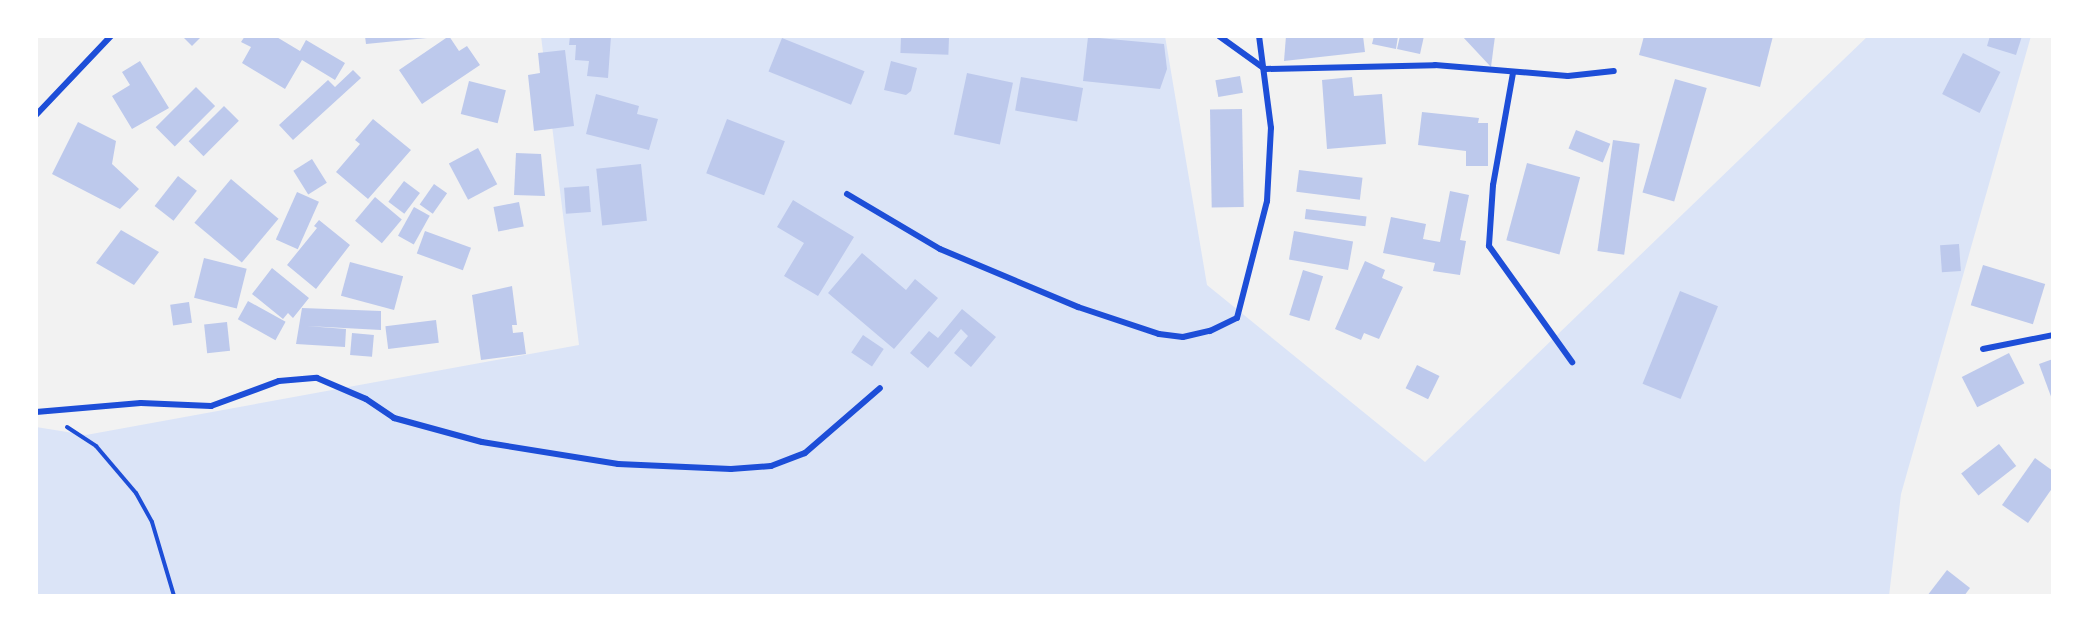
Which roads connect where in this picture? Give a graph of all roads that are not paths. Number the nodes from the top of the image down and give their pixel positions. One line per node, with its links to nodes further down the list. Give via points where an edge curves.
1 (111, 36): 7 (street)
2 (1219, 36): 4 (street)
3 (1259, 36): 4 (street)
4 (1265, 69): 6 (street, via 1435,65); 8 (street, via 1271,128 1267,201 1237,318 1210,331 1183,337 1159,334 1078,307 940,249)
5 (1614, 71): 6 (street, via 1568,76)
6 (1513, 73): 11 (street, via 1493,185 1489,246)
7 (36, 116)
8 (847, 194)
9 (2053, 335): 10 (street)
10 (1983, 349)
11 (1572, 362)
12 (880, 388): 13 (street, via 805,453 771,466 731,469 618,465 482,442 394,418 366,399 317,378 279,381 211,406 141,403)
13 (37, 412)

